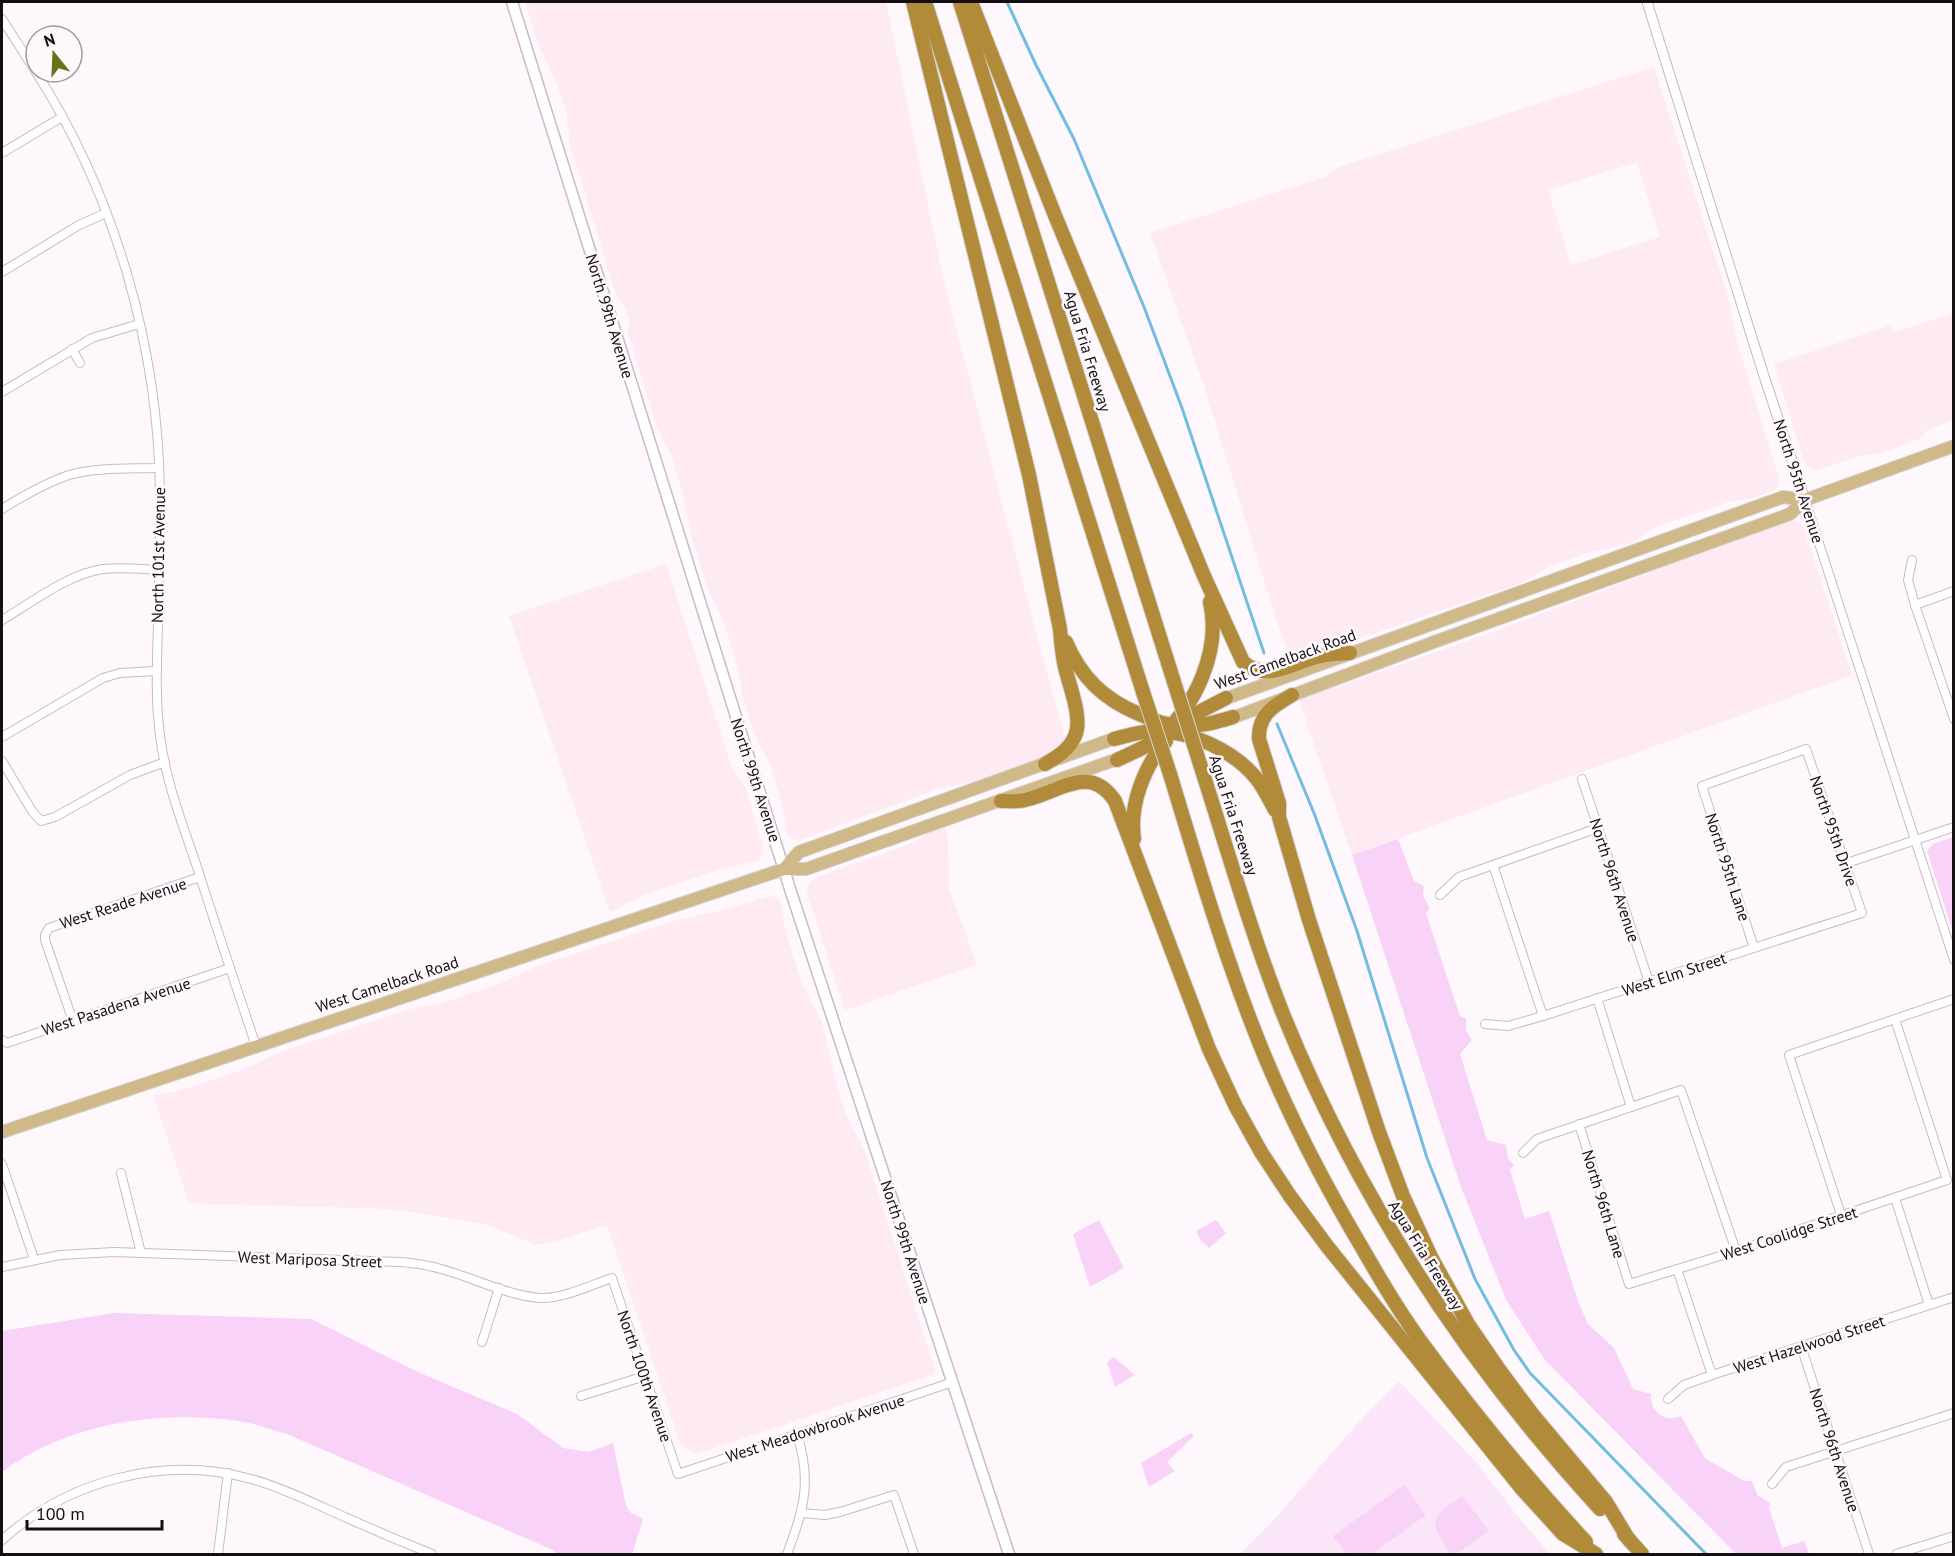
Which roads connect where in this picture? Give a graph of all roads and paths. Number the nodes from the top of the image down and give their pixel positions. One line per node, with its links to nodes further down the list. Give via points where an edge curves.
1 (512, 2): 56 (main road, North 99th Avenue)
2 (913, 2): 31 (highway, via 1029,475)
3 (925, 2): 112 (highway, bridge, via 1212,912 1254,1029 1303,1141 1396,1305 1534,1486)
4 (960, 2): 106 (highway, Agua Fria Freeway, bridge, via 1200,764 1283,1014 1332,1122 1421,1281 1469,1351 1547,1451)
5 (971, 2): 26 (highway)
6 (1647, 2): 21 (street, North 95th Avenue)
7 (2, 20): 8 (street, North 101st Avenue)
8 (5, 33): 9 (street, North 101st Avenue)
9 (24, 57)
10 (43, 84): 11 (street, North 101st Avenue)
11 (62, 117): 12 (street); 13 (street, North 101st Avenue)
12 (2, 153)
13 (106, 213): 14 (street); 15 (street, North 101st Avenue)
14 (2, 272)
15 (139, 324): 16 (street, via 101,334); 20 (street, North 101st Avenue, via 153,398)
16 (72, 349): 17 (street); 18 (street)
17 (80, 363)
18 (2, 392)
19 (1953, 446): 21 (main road, West Camelback Road)
20 (159, 468): 22 (street, via 70,475); 24 (street, North 101st Avenue)
21 (1805, 500): 25 (main road, West Camelback Road, via 1790,514); 27 (main road, West Camelback Road, via 1783,496); 52 (street, North 95th Avenue)
22 (2, 509)
23 (1912, 560): 29 (street, via 1908,580)
24 (159, 570): 30 (street, via 109,568 88,573); 34 (street, North 101st Avenue)
25 (1629, 572): 27 (main road, via 1603,574 1556,589); 32 (main road, West Camelback Road)
26 (1204, 576): 33 (highway, via 1238,653 1249,668 1273,672 1318,657); 39 (highway, via 1213,623 1211,647 1198,685)
27 (1541, 584): 32 (main road, via 1525,601 1450,628); 33 (main road, West Camelback Road)
28 (1953, 591): 29 (street)
29 (1915, 605): 37 (street)
30 (2, 620)
31 (1060, 629): 39 (highway, via 1078,666 1097,690 1119,706); 46 (highway, via 1078,717 1077,731 1065,751)
32 (1418, 648): 35 (main road, West Camelback Road)
33 (1350, 653): 36 (main road, West Camelback Road)
34 (156, 671): 40 (street, via 103,678); 45 (street, North 101st Avenue, via 159,733)
35 (1292, 695): 38 (main road, West Camelback Road); 49 (highway, via 1270,709 1259,730 1279,803)
36 (1226, 698): 39 (highway)
37 (1953, 714)
38 (1233, 717): 39 (highway)
39 (1172, 729): 41 (highway); 44 (highway); 49 (highway, via 1239,761 1256,777); 53 (highway, via 1148,768 1138,795 1133,820)
40 (2, 737)
41 (1114, 739): 46 (main road, West Camelback Road)
42 (1806, 749): 54 (street, North 95th Drive); 60 (street, North 95th Lane, via 1702,786)
43 (2, 760): 45 (street, via 41,821 140,770)
44 (1117, 760): 48 (main road, West Camelback Road)
45 (165, 762): 57 (street, North 101st Avenue)
46 (1044, 764): 56 (main road, West Camelback Road, via 798,852)
47 (1582, 778): 51 (street, North 96th Avenue)
48 (1001, 801): 53 (highway, via 1025,800 1072,783 1093,782 1115,801); 56 (main road, West Camelback Road, via 807,869)
49 (1279, 817): 106 (highway, via 1379,1132 1431,1257 1498,1368 1606,1502)
50 (1953, 827): 52 (street)
51 (1598, 828): 55 (street); 63 (street, North 96th Avenue)
52 (1916, 841): 54 (street); 61 (street, North 95th Avenue)
53 (1136, 853): 112 (highway, via 1209,1049 1247,1128 1272,1169 1356,1283 1522,1489 1563,1533)
54 (1844, 864): 59 (street, North 95th Drive)
55 (1493, 865): 58 (street, via 1459,877); 66 (street)
56 (784, 869): 71 (main road, West Camelback Road); 94 (main road, North 99th Avenue)
57 (200, 877): 62 (street, North 101st Avenue); 68 (street, West Reade Avenue, via 55,924 47,931 45,940)
58 (1440, 895)
59 (1862, 913): 60 (street, West Elm Street)
60 (1754, 948): 63 (street, West Elm Street)
61 (1953, 960)
62 (230, 968): 68 (street, West Pasadena Avenue); 71 (street, North 101st Avenue)
63 (1649, 982): 64 (street, West Elm Street)
64 (1597, 998): 66 (street, West Elm Street); 72 (street)
65 (1953, 999): 67 (street)
66 (1543, 1016): 69 (street, West Elm Street, via 1508,1026)
67 (1895, 1020): 78 (street, West Coolidge Street, via 1947,1180); 79 (street, via 1790,1055)
68 (73, 1021): 70 (street, West Pasadena Avenue, via 7,1042)
69 (1485, 1024)
70 (2, 1040)
71 (256, 1046): 74 (main road, West Camelback Road)
72 (1631, 1107): 73 (street); 80 (street, via 1681,1090)
73 (1580, 1125): 75 (street, via 1538,1139); 86 (street, North 96th Lane)
74 (2, 1131)
75 (1523, 1153)
76 (2, 1164): 82 (street)
77 (121, 1173): 81 (street)
78 (1895, 1198): 79 (street, West Coolidge Street); 89 (street)
79 (1841, 1215): 80 (street, West Coolidge Street)
80 (1736, 1251): 84 (street, West Coolidge Street)
81 (141, 1253): 82 (street, West Mariposa Street); 87 (street, West Mariposa Street, via 400,1262 440,1268)
82 (33, 1259): 83 (street, West Mariposa Street)
83 (2, 1267)
84 (1677, 1269): 86 (street, West Coolidge Street); 92 (street)
85 (612, 1278): 87 (street, West Mariposa Street, via 544,1298); 93 (street, North 100th Avenue)
86 (1629, 1284)
87 (499, 1288): 90 (street)
88 (1953, 1297): 89 (street, West Hazelwood Street)
89 (1929, 1305): 91 (street, West Hazelwood Street)
90 (483, 1342)
91 (1801, 1346): 92 (street, West Hazelwood Street); 99 (street, North 96th Avenue)
92 (1712, 1375): 96 (street, West Hazelwood Street, via 1684,1385)
93 (645, 1376): 95 (street); 101 (street, North 100th Avenue)
94 (953, 1382): 98 (street, West Meadowbrook Avenue); 111 (main road, North 99th Avenue)
95 (581, 1396)
96 (1668, 1399)
97 (1953, 1413): 99 (street)
98 (797, 1434): 101 (street, West Meadowbrook Avenue); 103 (street, via 805,1467)
99 (1835, 1452): 102 (street, via 1786,1467); 114 (street, North 96th Avenue)
100 (228, 1473): 105 (street, via 155,1471 109,1480 55,1502); 107 (street); 108 (street, via 277,1487)
101 (678, 1474)
102 (1772, 1484)
103 (802, 1513): 109 (street); 110 (street, via 825,1515 894,1495)
104 (1953, 1536): 115 (street)
105 (2, 1540)
106 (1629, 1540): 113 (highway, Agua Fria Freeway)
107 (218, 1554)
108 (432, 1554)
109 (787, 1554)
110 (914, 1554)
111 (1009, 1554)
112 (1597, 1554)
113 (1642, 1554)
114 (1869, 1554)
115 (1896, 1554)

